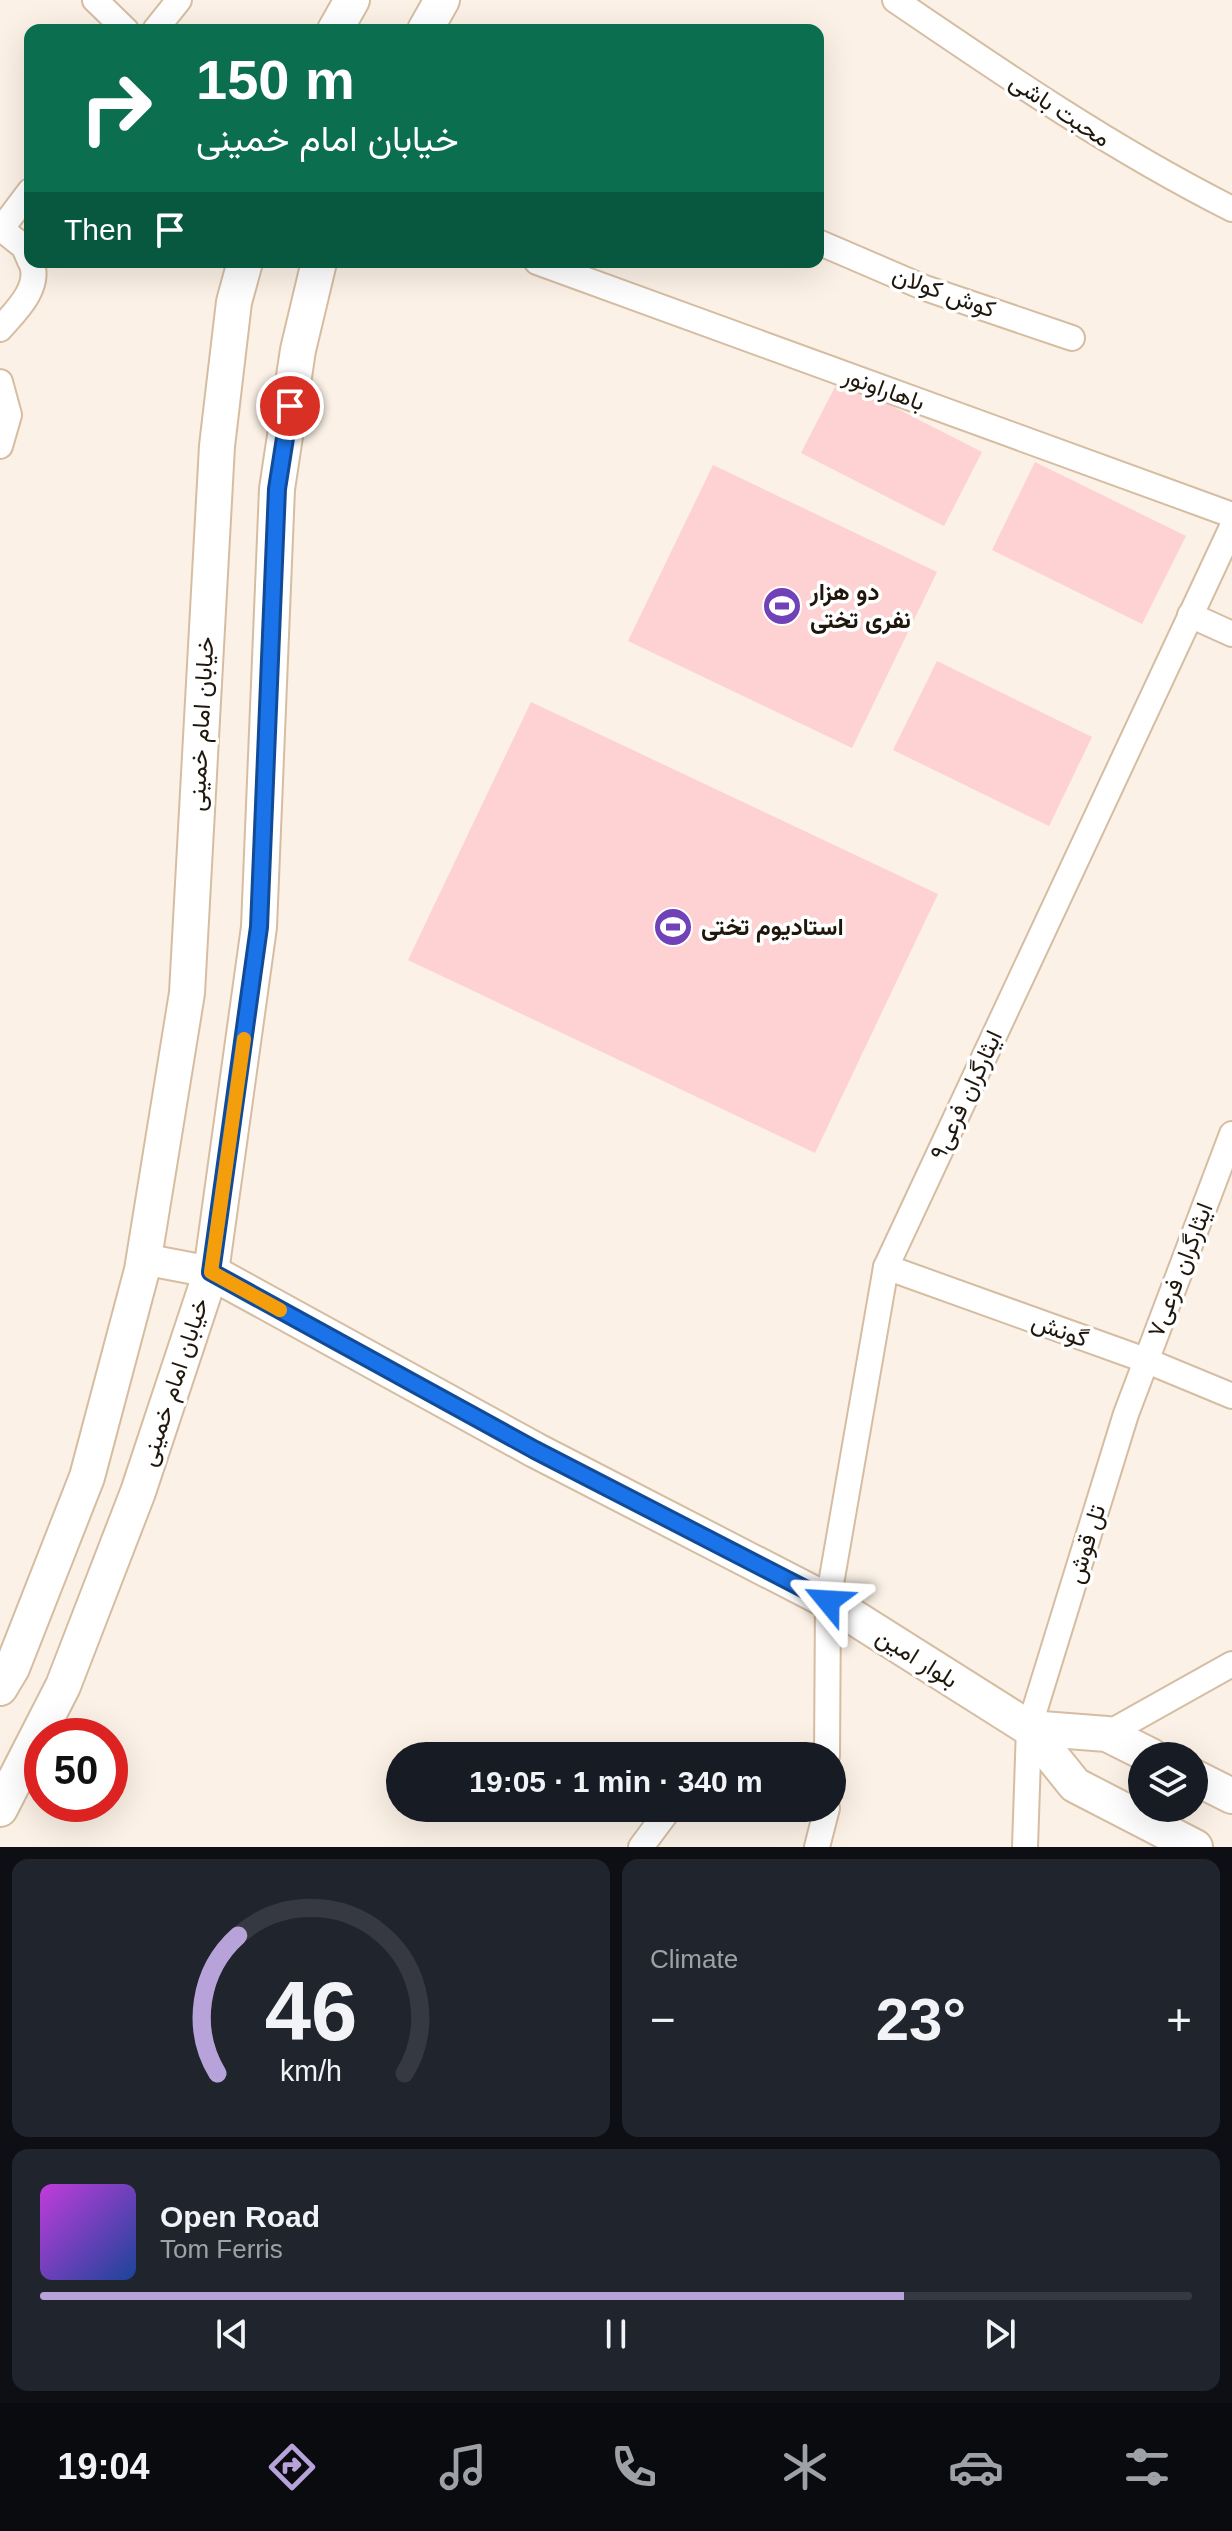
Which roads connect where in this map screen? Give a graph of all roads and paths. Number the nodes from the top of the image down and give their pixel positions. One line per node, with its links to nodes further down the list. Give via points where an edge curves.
1 (95, 0): 5 (street)
2 (179, 0): 6 (street)
3 (442, 0): 7 (main road)
4 (895, 0): 9 (street, محبت باشی, via 1057,110 1160,173)
5 (120, 24)
6 (160, 24)
7 (428, 24)
8 (24, 199): 10 (street)
9 (1232, 209)
10 (1, 228): 12 (street)
11 (824, 245): 18 (street, کوش کولان, via 925,288)
12 (24, 247)
13 (34, 268): 17 (street, via 27,298)
14 (243, 268): 26 (main road, خیابان امام خمینی, via 234,302 217,446 187,993)
15 (318, 268): 28 (main road, خیابان امام خمینی, via 298,350 277,489 259,927)
16 (553, 268): 21 (street, باهاراونور)
17 (0, 329)
18 (1072, 338)
19 (0, 382): 20 (street, via 9,415)
20 (0, 446)
21 (1232, 515)
22 (1232, 527): 23 (street, ایثارگران فرعی۹)
23 (1190, 615): 24 (street); 27 (street, ایثارگران فرعی۹)
24 (1232, 634)
25 (1232, 1134): 29 (street, ایثارگران فرعی۷)
26 (143, 1259): 28 (street); 33 (main road, خیابان امام خمینی, via 87,1477)
27 (886, 1267): 29 (street, گونش); 31 (street, ایثارگران فرعی۹)
28 (211, 1272): 31 (main road, بلوار امین, via 535,1450); 40 (main road, خیابان امام خمینی, via 138,1492 63,1686)
29 (1145, 1360): 30 (street, گونش); 34 (street, تل قوش)
30 (1232, 1396)
31 (828, 1601): 34 (main road, بلوار امین); 36 (street, ایثارگران فرعی۹)
32 (1232, 1664): 35 (street)
33 (0, 1688)
34 (1029, 1728): 35 (main road, بلوار امین); 45 (street, تل قوش); 46 (main road, بلوار امین, via 1075,1785)
35 (1107, 1734): 37 (main road, بلوار امین)
36 (827, 1742)
37 (1128, 1744)
38 (1208, 1784): 39 (main road)
39 (1232, 1796)
40 (0, 1809)
41 (660, 1822): 43 (street)
42 (823, 1822): 44 (street)
43 (641, 1847)
44 (817, 1847)
45 (1025, 1847)
46 (1195, 1847)

